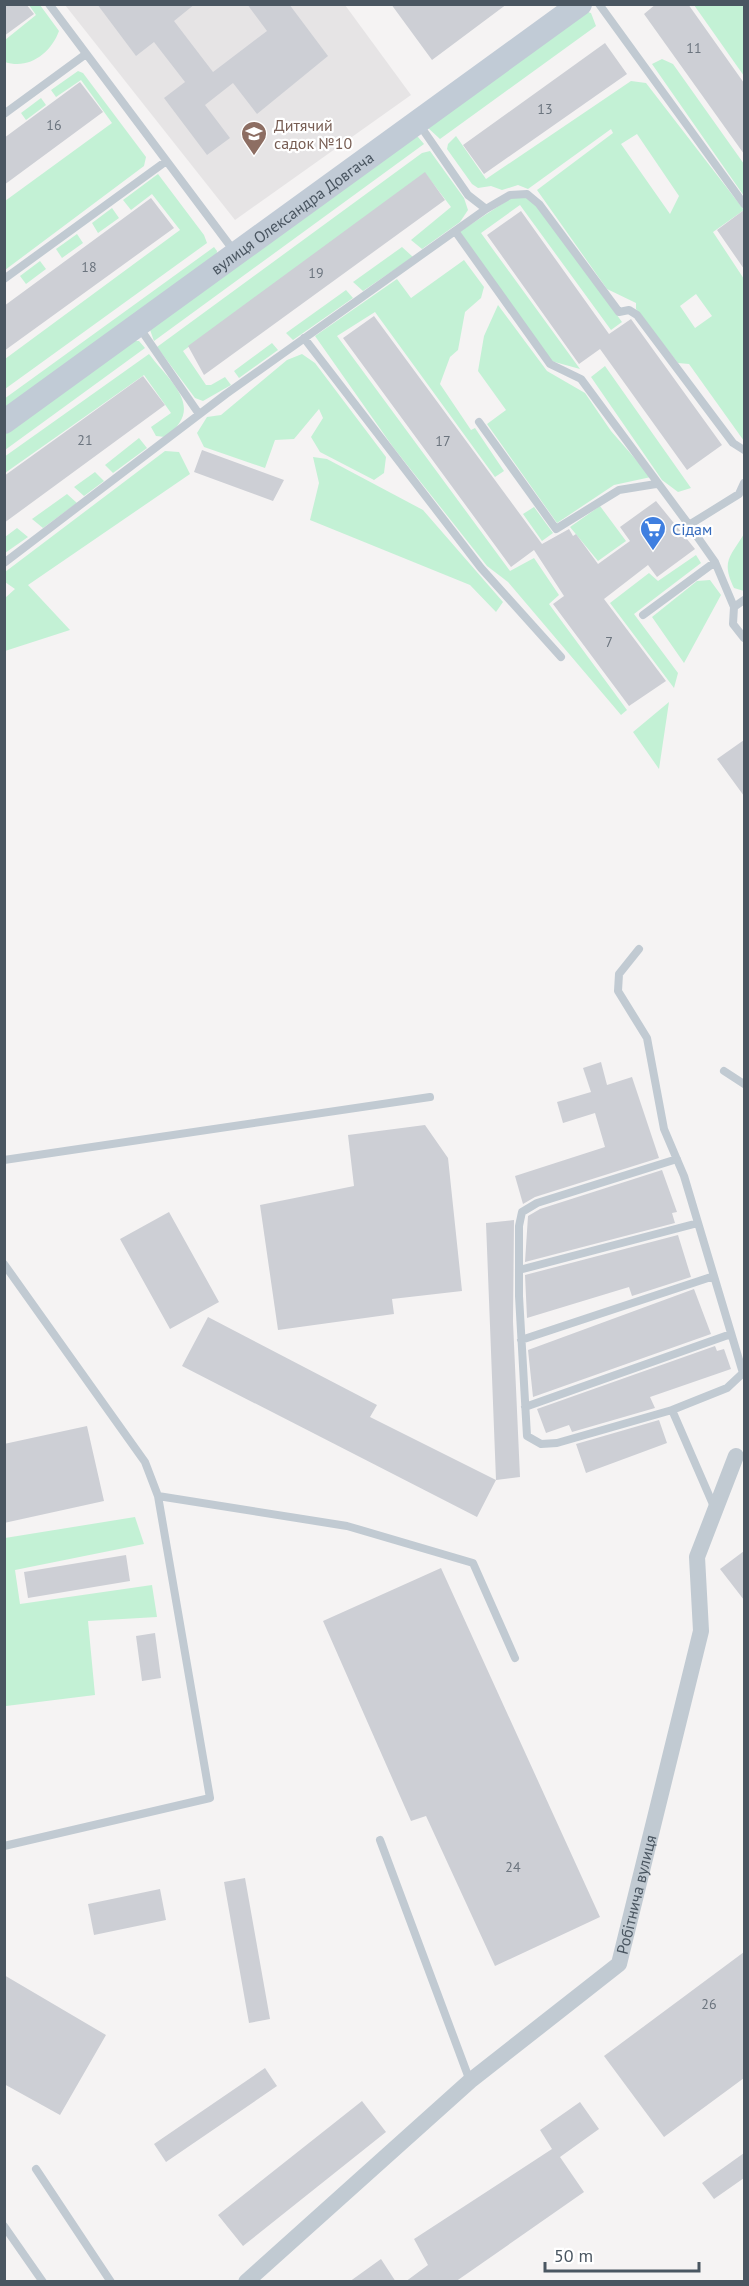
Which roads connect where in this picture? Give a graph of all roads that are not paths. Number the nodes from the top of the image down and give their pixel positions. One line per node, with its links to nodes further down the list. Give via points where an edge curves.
1 (49, 4): 4 (lane)
2 (599, 4): 8 (lane)
3 (569, 7): 6 (street, вулиця Олександра Довгача)
4 (86, 54): 5 (lane); 7 (lane)
5 (4, 114)
6 (417, 121): 9 (lane, via 468,195); 11 (street, вулиця Олександра Довгача)
7 (165, 162): 11 (lane); 12 (lane)
8 (744, 204)
9 (486, 209): 10 (lane); 18 (lane, via 510,195 527,194 539,204 619,312 629,310 637,315 733,443)
10 (455, 231): 14 (lane); 20 (lane, via 550,364 581,379)
11 (236, 254): 13 (street, вулиця Олександра Довгача)
12 (4, 279)
13 (138, 327): 15 (lane); 16 (street, вулиця Олександра Довгача)
14 (304, 338): 15 (lane); 28 (lane, via 482,568)
15 (199, 414): 23 (lane)
16 (4, 422)
17 (479, 422): 20 (lane, via 556,529 619,490)
18 (744, 450)
19 (744, 483): 21 (lane, via 739,494)
20 (656, 484): 21 (lane)
21 (689, 525): 22 (lane)
22 (715, 562): 25 (lane); 26 (lane)
23 (4, 563)
24 (744, 600): 25 (lane)
25 (734, 607): 27 (lane, via 733,624)
26 (643, 615)
27 (744, 638)
28 (561, 657)
29 (639, 949): 33 (lane, via 619,974 618,991 647,1038 664,1129)
30 (724, 1071): 31 (lane)
31 (744, 1084)
32 (430, 1097): 34 (lane)
33 (677, 1159): 35 (lane); 37 (lane, via 537,1203 522,1212)
34 (4, 1160)
35 (698, 1223): 37 (lane); 38 (lane)
36 (4, 1264): 44 (lane, via 145,1462)
37 (519, 1270): 40 (lane)
38 (714, 1276): 39 (lane); 40 (lane)
39 (731, 1334): 41 (lane); 42 (lane, via 743,1373 727,1388)
40 (521, 1340): 41 (lane)
41 (525, 1407): 42 (lane, via 527,1436 541,1444 557,1443)
42 (672, 1410): 45 (lane)
43 (736, 1456): 45 (street, Робітнича вулиця)
44 (158, 1496): 46 (lane, via 347,1526 473,1563); 48 (lane, via 210,1798)
45 (715, 1509): 49 (street, Робітнича вулиця, via 697,1557 701,1631 619,1964)
46 (515, 1658)
47 (380, 1840): 49 (lane)
48 (4, 1846)
49 (470, 2081): 54 (street, Робітнича вулиця)
50 (36, 2169): 53 (lane)
51 (4, 2226): 52 (lane)
52 (43, 2282)
53 (111, 2282)
54 (246, 2282)

